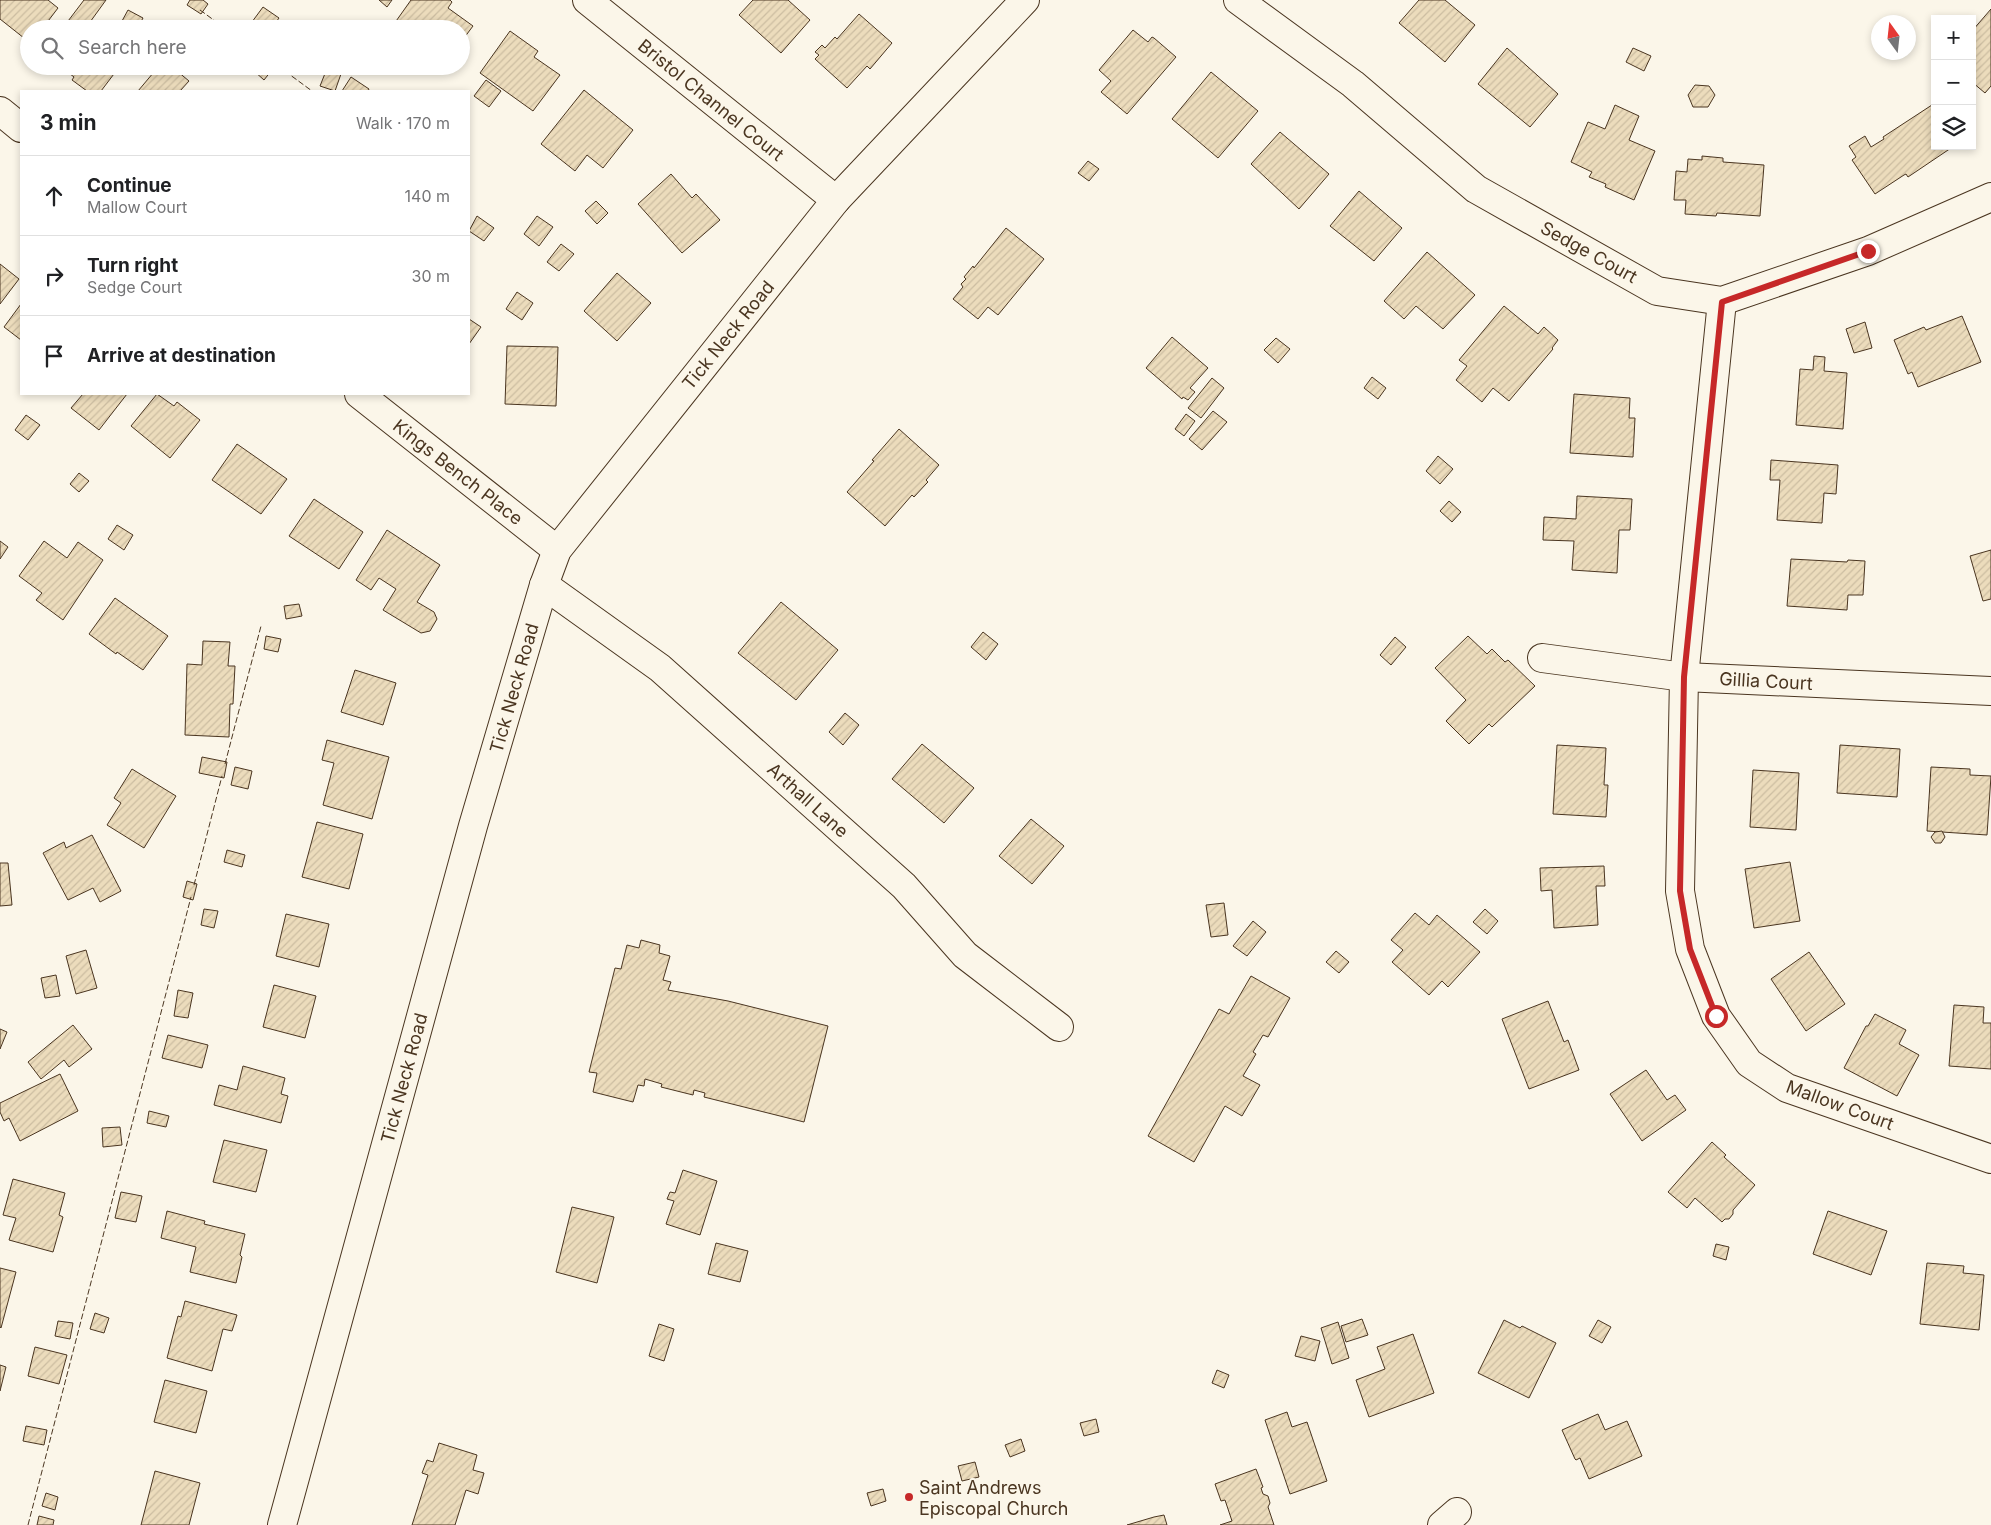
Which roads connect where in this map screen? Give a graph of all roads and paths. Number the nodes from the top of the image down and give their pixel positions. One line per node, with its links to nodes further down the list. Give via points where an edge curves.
1 (587, 0): 7 (street, Bristol Channel Court)
2 (1025, 0): 7 (street, Tick Neck Road)
3 (1238, 0): 8 (street, Sedge Court, via 1353,84 1476,189 1657,291)
4 (0, 111): 5 (street)
5 (20, 127)
6 (1991, 197): 8 (street, Sedge Court, via 1868,251)
7 (836, 200): 10 (street, Tick Neck Road)
8 (1722, 302): 13 (street, Mallow Court)
9 (359, 395): 10 (street, Kings Bench Place)
10 (556, 550): 11 (street, Tick Neck Road)
11 (544, 585): 15 (street, Arthall Lane, via 660,668 904,886 965,956); 17 (street, Tick Neck Road, via 473,826)
12 (1542, 658): 13 (street, Gillia Court)
13 (1684, 677): 14 (street, Gillia Court); 16 (street, Mallow Court, via 1680,891 1690,949 1716,1016 1750,1063 1787,1088)
14 (1991, 691)
15 (1059, 1027)
16 (1991, 1159)
17 (282, 1525)

